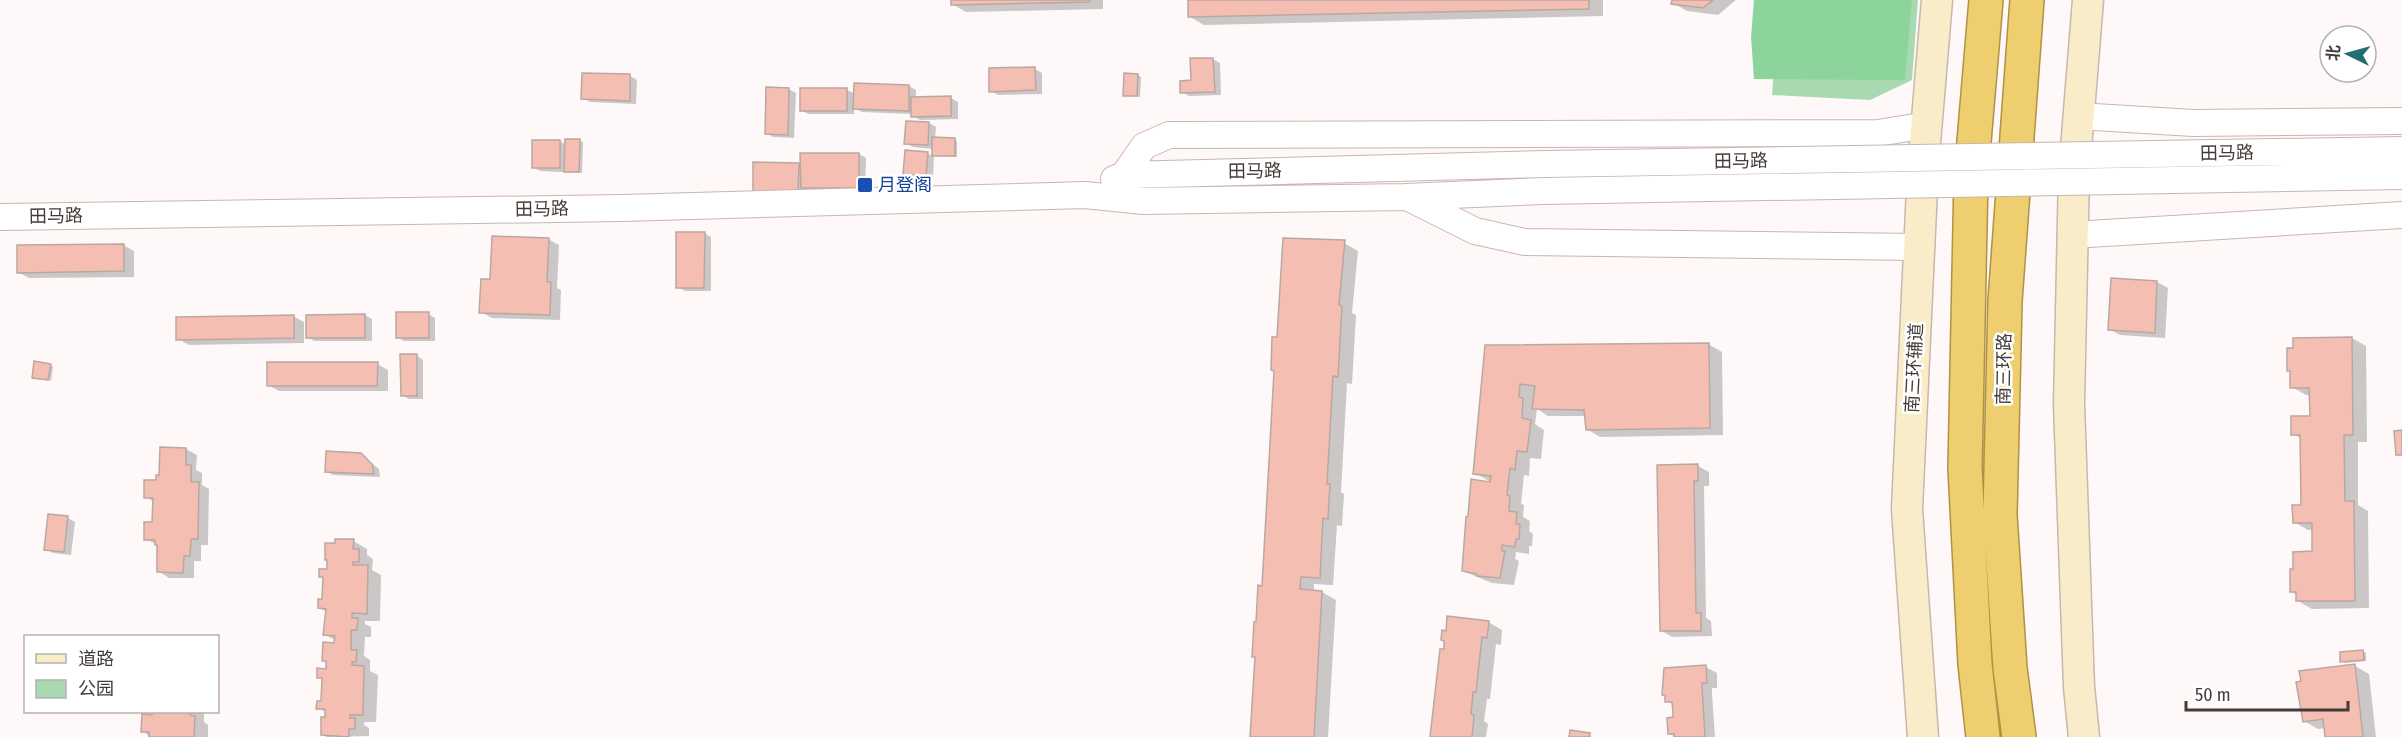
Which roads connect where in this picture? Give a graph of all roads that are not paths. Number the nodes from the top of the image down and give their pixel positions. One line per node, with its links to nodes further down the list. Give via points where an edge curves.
1 (1937, 0): 7 (main road, 南三环辅道)
2 (1986, 0): 18 (highway, 南三环路, via 1971,177 1965,468 1975,664)
3 (2027, 0): 19 (highway, 南三环路, via 2005,301 2000,515 2010,668)
4 (2088, 0): 5 (main road)
5 (2078, 116): 6 (street, via 2193,123); 15 (main road)
6 (2402, 121)
7 (1927, 125): 9 (street, via 1878,133 1169,135 1144,146); 16 (main road, 南三环辅道)
8 (2402, 150): 9 (street, 田马路, bridge)
9 (1124, 175): 11 (street, 田马路)
10 (2402, 176): 12 (street, 田马路, bridge, via 1543,191)
11 (1085, 195): 12 (street, 田马路, via 1143,201); 14 (street, 田马路, via 610,208)
12 (1406, 197): 16 (street, via 1475,231 1525,242)
13 (2402, 215): 15 (street)
14 (0, 217)
15 (2072, 235): 20 (main road, via 2069,404)
16 (1919, 248): 17 (main road, 南三环辅道, via 1907,509)
17 (1923, 737)
18 (1983, 737)
19 (2019, 737)
20 (2084, 737)

